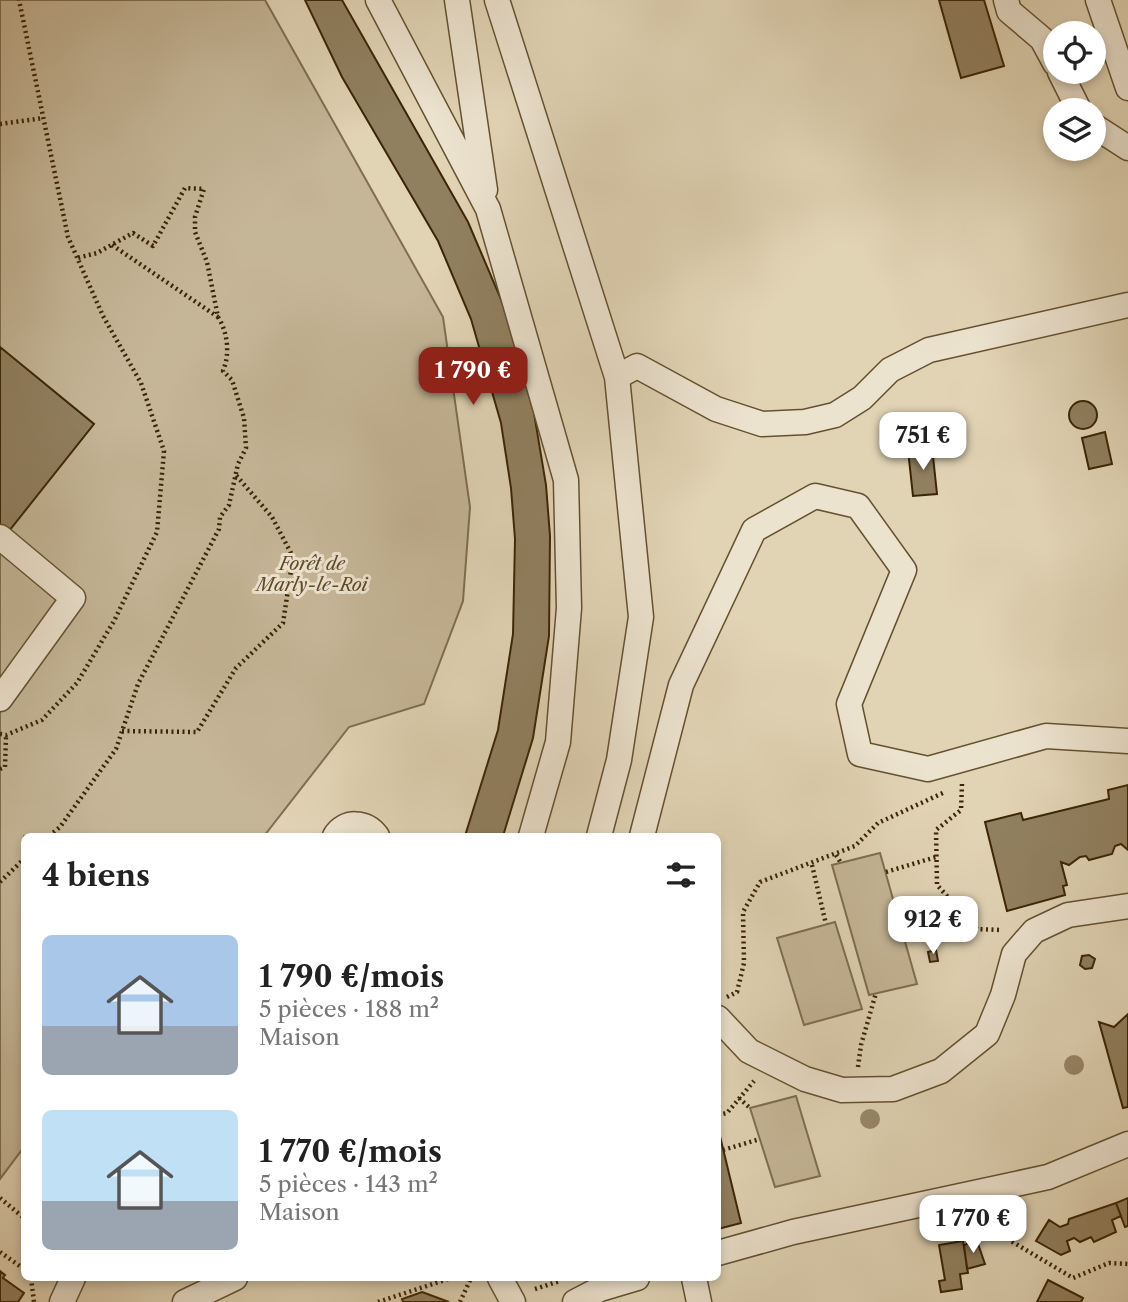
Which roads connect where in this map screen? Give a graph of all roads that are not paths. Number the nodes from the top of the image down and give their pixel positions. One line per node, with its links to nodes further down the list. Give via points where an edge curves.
1 (378, 0): 10 (street)
2 (457, 0): 10 (street)
3 (498, 0): 12 (street)
4 (1006, 0): 6 (street, via 1009,11)
5 (1098, 0): 7 (street)
6 (1043, 41)
7 (1128, 88)
8 (1106, 134): 9 (street)
9 (1128, 148)
10 (488, 209): 18 (street, via 566,480 569,608 558,742)
11 (1128, 304): 12 (street, via 929,350 890,370 862,398 835,415 806,422 762,424 716,409 637,366)
12 (617, 377): 19 (street, via 641,617 619,760)
13 (0, 537): 14 (street, via 72,598)
14 (0, 699)
15 (1128, 741): 20 (street, via 1046,736 928,769 860,754 849,704 904,570 858,506 816,496 754,530 681,685)
16 (338, 833): 17 (street, via 347,825 362,824)
17 (374, 833)
18 (532, 833)
19 (600, 833)
20 (643, 833)
21 (1128, 906): 22 (street, via 1068,915 1034,931 1014,954 987,1034 941,1072 893,1089 842,1090 805,1079 748,1051)
22 (721, 1021)
23 (1128, 1144): 24 (street, via 1048,1177)
24 (721, 1252)
25 (72, 1281): 31 (street)
26 (229, 1281): 32 (street)
27 (502, 1281): 30 (street)
28 (627, 1281): 33 (street)
29 (695, 1281): 34 (street)
30 (512, 1301)
31 (62, 1302)
32 (186, 1302)
33 (575, 1302)
34 (699, 1302)

